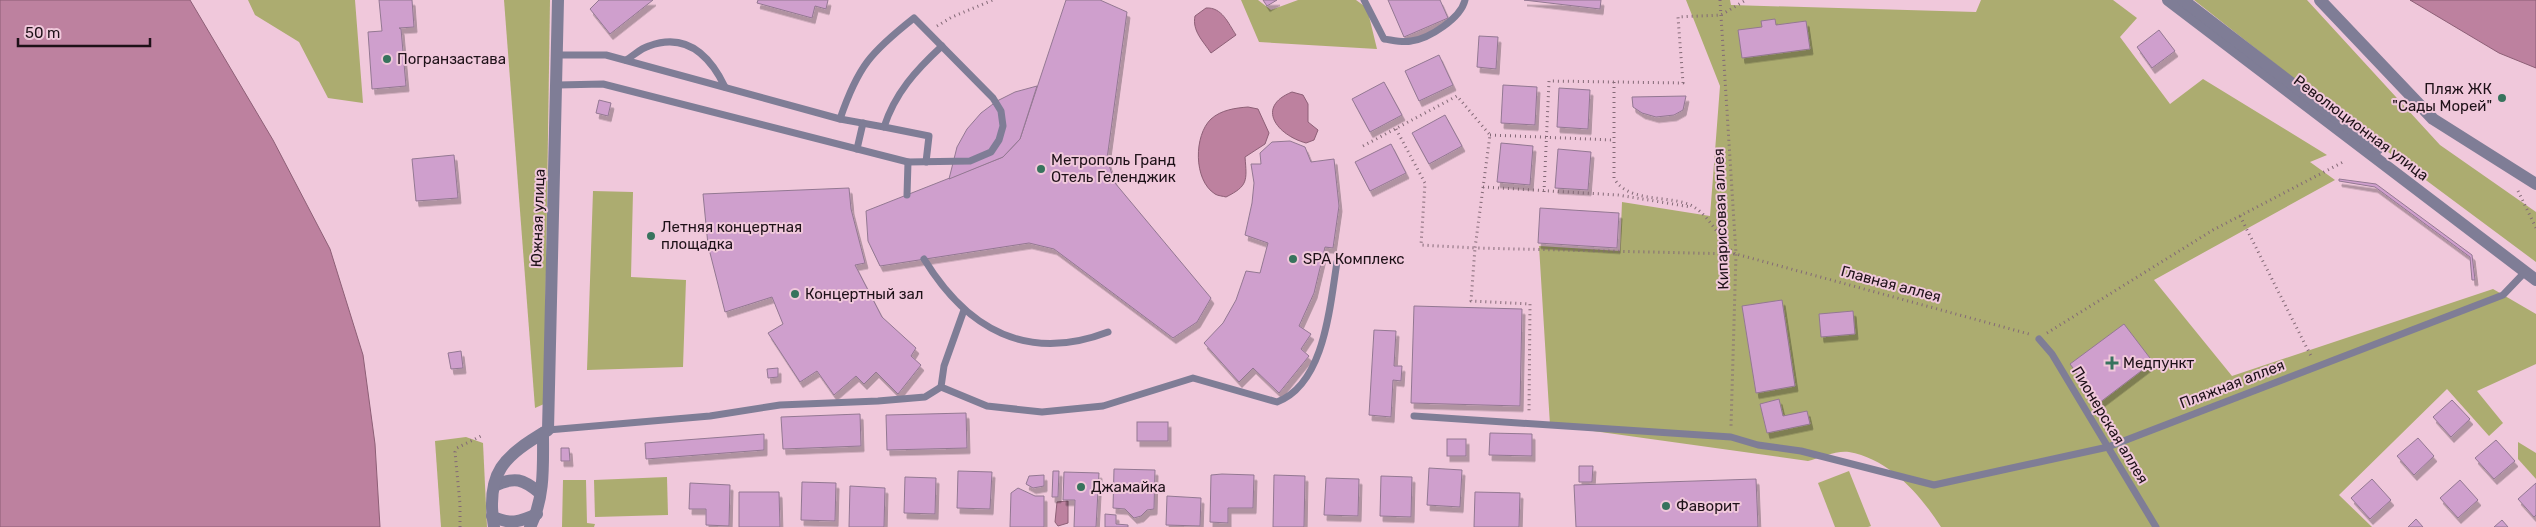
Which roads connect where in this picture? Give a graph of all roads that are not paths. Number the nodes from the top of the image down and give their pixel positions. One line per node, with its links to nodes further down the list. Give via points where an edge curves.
1 (558, 0): 8 (street, Южная улица)
2 (1364, 0): 3 (lane, via 1384,39 1411,42 1444,27 1464,6)
3 (1465, 0)
4 (2168, 0): 22 (street, Революционная улица)
5 (2183, 0): 22 (street, Революционная улица)
6 (2320, 0): 18 (street, via 2433,119)
7 (942, 46): 12 (lane, via 914,18 866,61 851,87); 14 (lane, via 901,90); 17 (lane, via 998,104 1003,118 1002,133 991,152 978,160)
8 (559, 56): 9 (lane, via 606,55); 10 (street, Южная улица)
9 (626, 60): 11 (lane); 11 (lane, via 647,46 665,42 683,44 700,52 715,67)
10 (558, 85): 15 (lane, via 603,84); 29 (street, Южная улица)
11 (725, 87): 12 (lane)
12 (840, 119): 13 (lane)
13 (862, 123): 14 (lane); 15 (lane)
14 (884, 128): 17 (lane, via 929,136)
15 (858, 150): 16 (lane)
16 (908, 162): 17 (lane); 19 (lane)
17 (926, 162)
18 (2536, 184)
19 (908, 195)
20 (924, 259): 24 (lane, via 941,286)
21 (1337, 262): 27 (lane, via 1326,330 1311,371 1289,398 1277,402 1193,378 1103,406 1042,412 987,406)
22 (2530, 271): 23 (street, Революционная улица); 30 (lane, Пляжная аллея, via 2503,295)
23 (2536, 280)
24 (964, 310): 25 (lane, via 1000,334 1026,342 1085,340); 27 (lane)
25 (1108, 332)
26 (2038, 339): 30 (lane, Пионерская аллея, via 2052,354)
27 (940, 387): 29 (lane, via 925,397 780,405 710,416)
28 (1414, 416): 30 (lane, Пляжная аллея, via 1731,437 1934,485)
29 (545, 431): 31 (street, via 510,455); 32 (street, Южная улица)
30 (2108, 447): 36 (lane, Пионерская аллея)
31 (494, 486): 32 (street, via 506,481 525,480); 34 (street, via 490,501)
32 (540, 493): 33 (street, Южная улица)
33 (537, 514): 34 (street, via 522,521); 35 (street, Южная улица)
34 (493, 521)
35 (530, 527)
36 (2156, 527)

